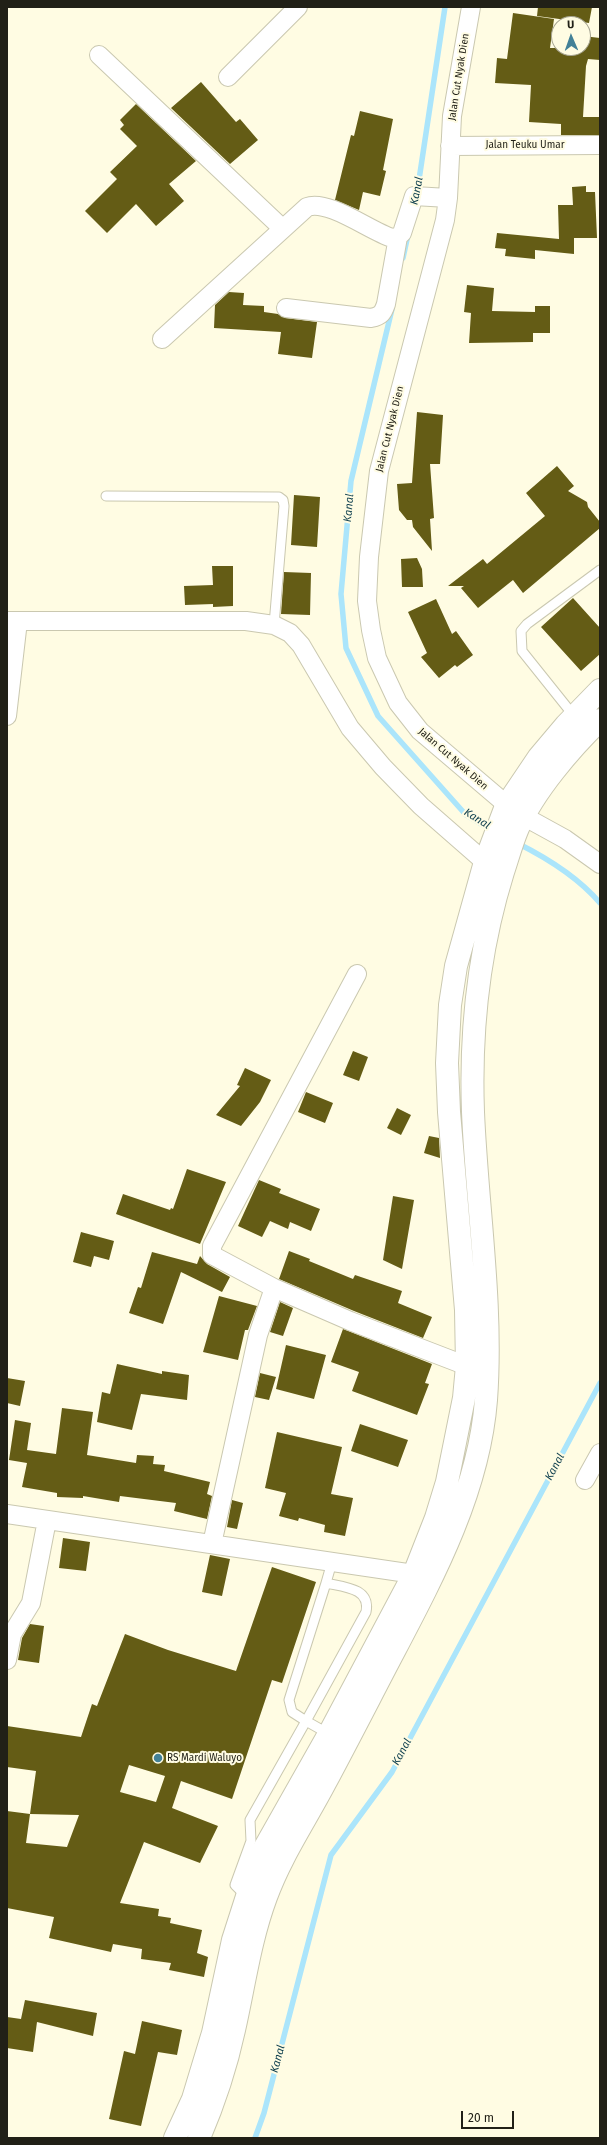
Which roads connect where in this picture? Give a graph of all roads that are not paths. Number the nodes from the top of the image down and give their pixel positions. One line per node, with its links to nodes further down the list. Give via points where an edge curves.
1 (298, 7): 4 (street)
2 (471, 7): 6 (street, Jalan Cut Nyak Dien, via 452,116)
3 (99, 55): 8 (street)
4 (228, 77)
5 (600, 145): 6 (street, Jalan Teuku Umar)
6 (450, 146): 7 (street, Jalan Cut Nyak Dien)
7 (446, 198): 9 (street, via 414,196 407,222); 20 (street, Jalan Cut Nyak Dien, via 436,257 382,455 369,556 367,601 377,658 398,703 420,731)
8 (283, 229): 9 (street, via 307,207 319,206 386,236); 11 (street)
9 (398, 237): 10 (street, via 386,304 379,316 371,318)
10 (286, 308)
11 (162, 339)
12 (106, 496): 15 (lane, via 279,497 283,500)
13 (600, 570): 18 (lane, via 521,631 522,651)
14 (13, 621): 15 (street, via 246,621); 17 (street)
15 (274, 624): 21 (street, via 290,633 301,645 350,728 382,767 421,806)
16 (600, 690): 18 (highway)
17 (7, 716)
18 (574, 716): 20 (highway, via 539,757)
19 (600, 720): 20 (highway, via 544,786)
20 (512, 818): 21 (highway); 22 (street, Jalan Cut Nyak Dien, via 565,839)
21 (497, 857): 25 (highway, via 456,966 450,1005 447,1063 449,1112 466,1310); 27 (highway, via 494,901 474,1016 473,1110 488,1359 486,1404)
22 (600, 864)
23 (357, 974): 24 (street, via 211,1250 212,1255)
24 (274, 1288): 25 (street, via 350,1321); 32 (street, via 258,1335)
25 (467, 1366): 26 (highway)
26 (459, 1427): 27 (highway); 34 (highway, via 436,1518)
27 (481, 1431): 41 (highway, via 470,1483 434,1576 324,1785 284,1854 266,1897 253,1939 234,2034 220,2083)
28 (600, 1453): 29 (street)
29 (585, 1480)
30 (7, 1514): 31 (street)
31 (47, 1520): 32 (street); 36 (street, via 31,1602 12,1634)
32 (212, 1544): 33 (street)
33 (332, 1562): 34 (street); 35 (lane)
34 (414, 1574): 38 (highway)
35 (326, 1584): 37 (lane, via 288,1700 292,1712); 37 (lane, via 360,1592 368,1605)
36 (7, 1660)
37 (306, 1722): 38 (lane); 39 (lane, via 250,1820 251,1842 235,1885)
38 (329, 1734): 39 (highway, via 260,1856)
39 (246, 1896): 40 (highway, via 233,1940 213,2033 193,2099)
40 (175, 2138)
41 (198, 2138)

